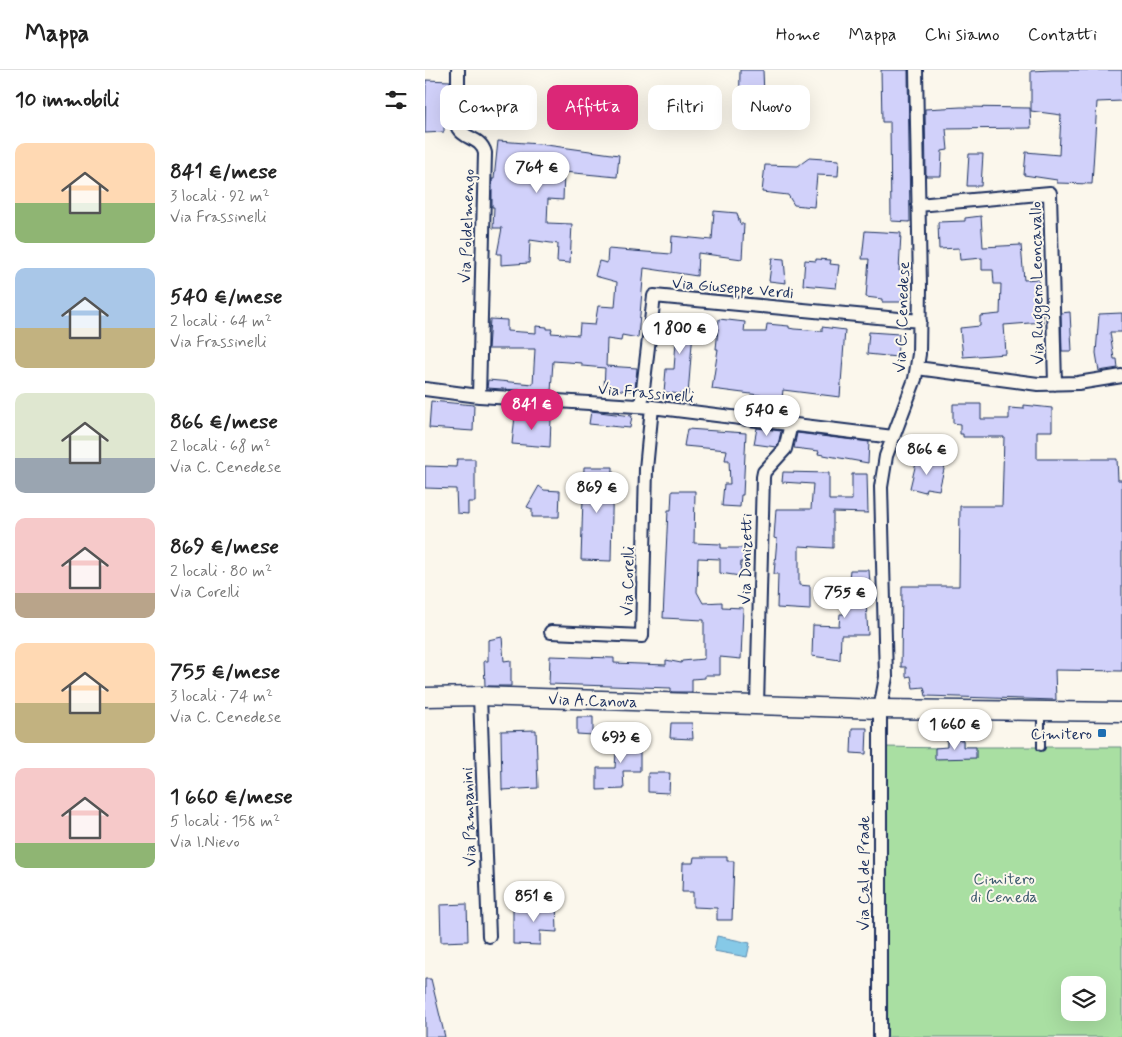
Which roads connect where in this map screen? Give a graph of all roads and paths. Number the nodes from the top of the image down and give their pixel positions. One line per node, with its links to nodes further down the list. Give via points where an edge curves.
1 (458, 70): 9 (street, Via Poldelmengo, via 458,128 477,140 485,153)
2 (916, 70): 3 (street, Via C. Cenedese)
3 (919, 205): 4 (street, Via C. Cenedese); 7 (street, Via Ruggero Leoncavallo, via 1050,193)
4 (920, 321): 5 (street, Via C. Cenedese); 10 (street, Via Giuseppe Verdi, via 654,296)
5 (917, 368): 7 (street); 12 (street, Via C. Cenedese)
6 (1122, 376): 7 (street)
7 (1055, 384)
8 (425, 389): 9 (street, Via Frassinelli)
9 (479, 396): 10 (street, Via Frassinelli)
10 (647, 406): 11 (street, Via Frassinelli); 13 (street, Via Corelli, via 642,636)
11 (791, 424): 12 (street, Via Frassinelli); 16 (street, Via Donizetti, via 785,449 763,476)
12 (893, 437): 17 (street, Via C. Cenedese, via 881,487 886,677)
13 (551, 632)
14 (480, 696): 15 (street, Via A.Canova); 16 (street, Via A.Canova); 21 (street, Via Pampanini)
15 (425, 697)
16 (757, 705): 17 (street, Via A.Canova)
17 (880, 709): 18 (street, Via A.Canova); 22 (street, Via Cal de Prade)
18 (1041, 711): 19 (street, Via A.Canova); 20 (lane)
19 (1122, 712)
20 (1041, 747)
21 (489, 936)
22 (880, 1037)

